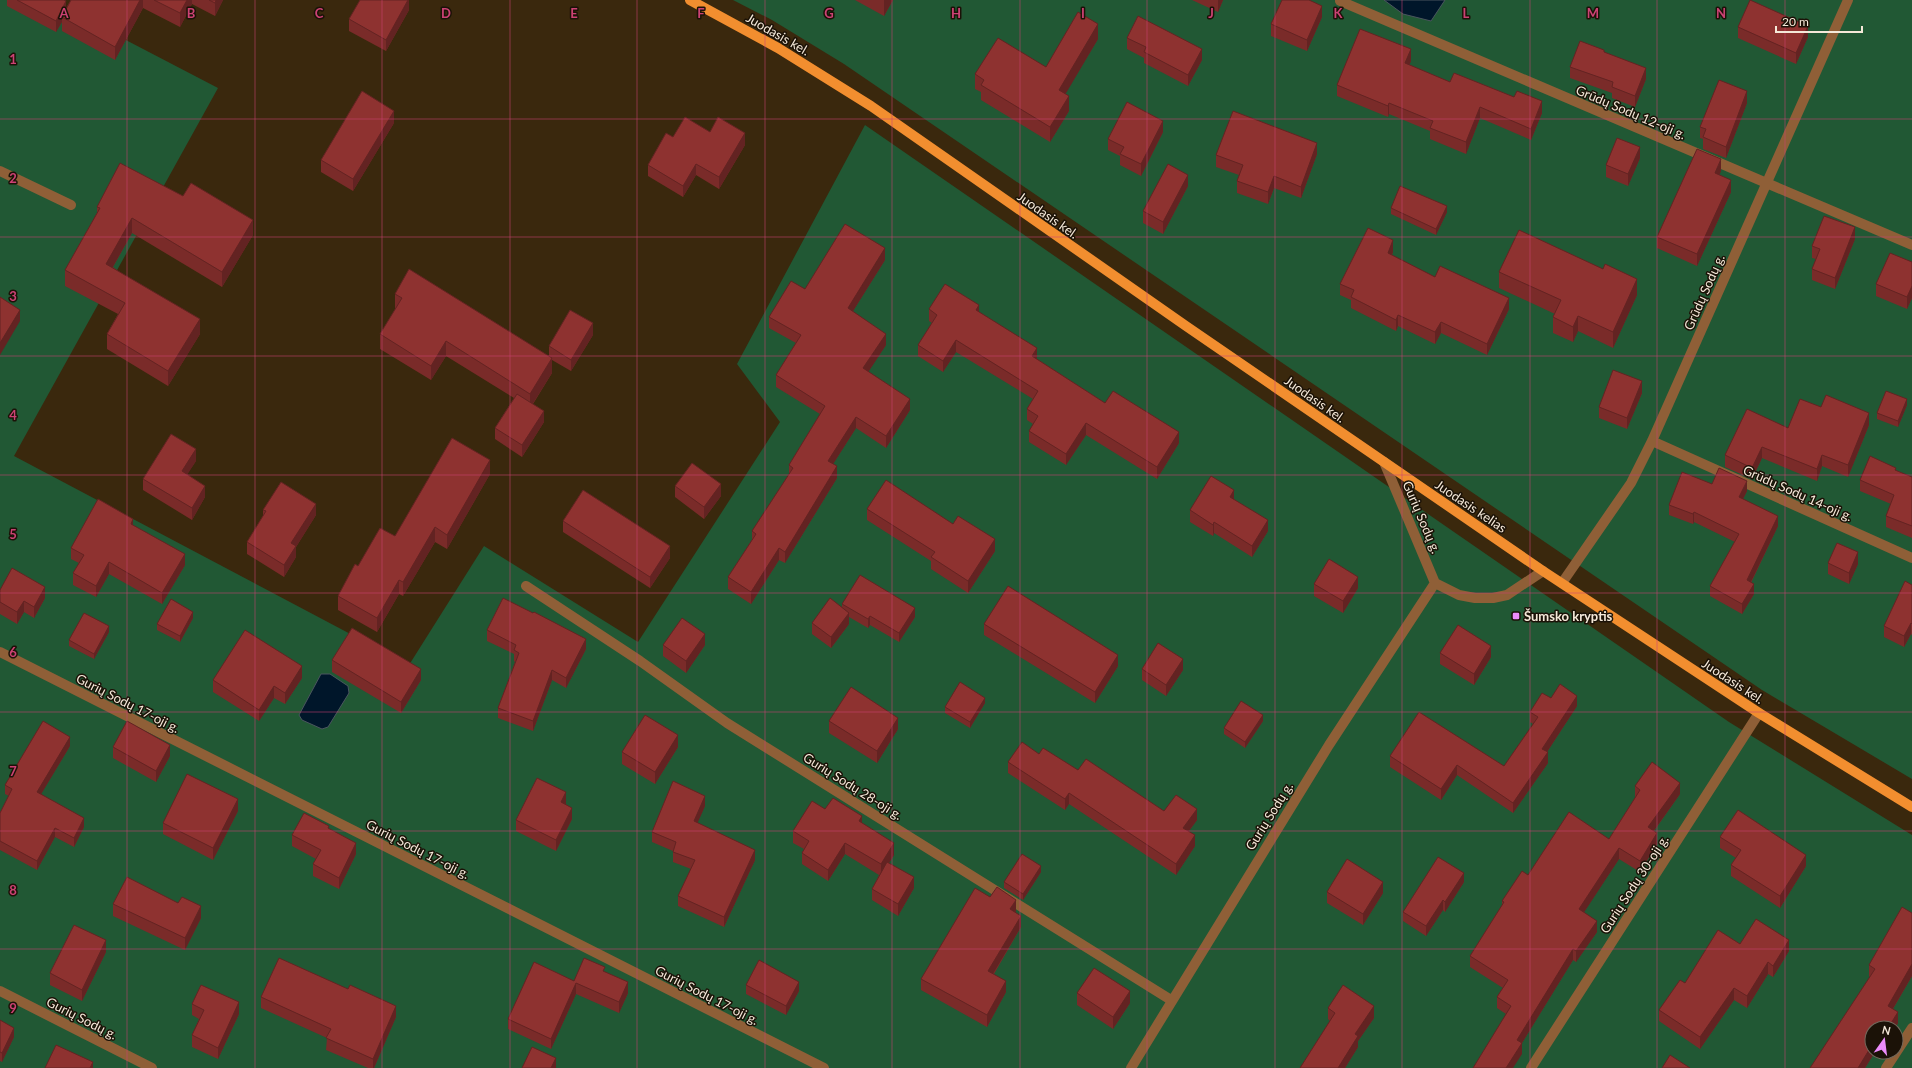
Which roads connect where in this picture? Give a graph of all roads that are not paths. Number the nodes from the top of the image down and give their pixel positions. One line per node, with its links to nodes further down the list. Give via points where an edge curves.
1 (690, 0): 9 (main road, Juodasis kel., via 778,48 871,106)
2 (1848, 0): 5 (street, Grūdų Sodų g.)
3 (1340, 1): 5 (street, Grūdų Sodų 12-oji g.)
4 (0, 171): 6 (street)
5 (1767, 184): 7 (street, Grūdų Sodų 12-oji g.); 8 (street, Grūdų Sodų g.)
6 (71, 205)
7 (1912, 245)
8 (1652, 441): 10 (street, Grūdų Sodų 14-oji g.); 13 (street, Grūdų Sodų g., via 1631,483)
9 (1384, 462): 11 (main road, Juodasis kelias); 12 (street, Gurių Sodų g.)
10 (1912, 558)
11 (1543, 571): 12 (street, via 1507,595 1493,598 1459,595); 13 (main road, Juodasis kel.)
12 (1435, 583): 19 (street, Gurių Sodų g., via 1325,751)
13 (1562, 583): 16 (main road, Juodasis kel.)
14 (526, 586): 19 (street, Gurių Sodų 28-oji g., via 640,661 727,723)
15 (0, 652): 22 (street, Gurių Sodų 17-oji g.)
16 (1759, 713): 17 (main road, Juodasis kel.); 24 (street, Gurių Sodų 30-oji g.)
17 (1912, 807)
18 (0, 991): 21 (street, Gurių Sodų g.)
19 (1171, 1000): 23 (street, Gurių Sodų g.)
20 (1912, 1028): 25 (street)
21 (152, 1068)
22 (824, 1068)
23 (1131, 1068)
24 (1531, 1068)
25 (1886, 1068)

